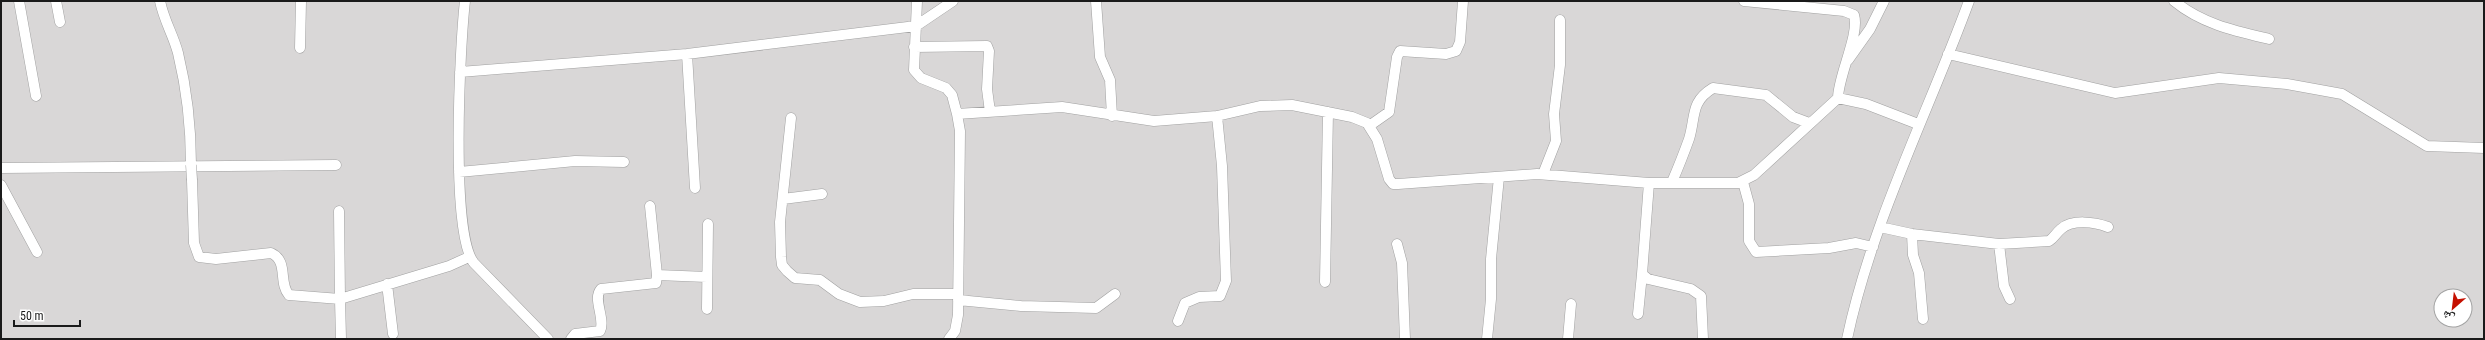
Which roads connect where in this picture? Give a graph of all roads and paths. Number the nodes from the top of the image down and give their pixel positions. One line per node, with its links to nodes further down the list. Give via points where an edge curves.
1 (20, 1): 24 (street)
2 (56, 1): 15 (street)
3 (160, 1): 67 (street, bridge, via 164,21 178,52 187,93 194,243 199,257 211,260 271,253 282,264 285,287 289,295)
4 (301, 1): 19 (street)
5 (465, 1): 23 (street)
6 (917, 1): 16 (street)
7 (953, 1): 16 (street)
8 (1096, 1): 29 (street, via 1100,57 1110,80)
9 (1463, 1): 34 (street, via 1460,42 1456,51 1446,54 1400,51 1388,112)
10 (1744, 1): 22 (street, via 1850,12 1855,19)
11 (1884, 1): 22 (street, via 1870,29)
12 (1969, 1): 21 (street)
13 (2174, 1): 17 (street, via 2221,28)
14 (1560, 20): 40 (street, via 1560,65 1554,114 1556,141)
15 (60, 22)
16 (916, 26): 18 (street); 20 (street)
17 (2269, 39)
18 (914, 47): 26 (street, via 987,46); 28 (street, via 914,70 921,78 946,88 952,94)
19 (300, 48)
20 (687, 54): 23 (street); 46 (street)
21 (1948, 54): 33 (street); 35 (street, via 2115,93 2219,78 2287,84 2342,94 2427,146)
22 (1848, 60): 25 (street, via 1840,80)
23 (460, 72): 39 (street)
24 (36, 96)
25 (1838, 98): 32 (street); 33 (street, via 1866,104)
26 (990, 112): 28 (street); 29 (street, via 1062,107)
27 (1328, 112): 30 (street, via 1273,104); 34 (street, via 1361,120); 63 (street)
28 (958, 114): 66 (street)
29 (1112, 116): 30 (street, via 1154,121)
30 (1217, 116): 73 (street, via 1222,166 1226,281 1220,296 1199,297 1185,303)
31 (791, 118): 48 (street)
32 (1809, 123): 42 (street, via 1793,117 1766,95 1713,88 1700,98 1695,107 1689,138); 43 (street, via 1754,175)
33 (1918, 124): 52 (street)
34 (1369, 126): 41 (street, via 1384,157 1389,179 1393,184)
35 (2484, 148)
36 (624, 162): 39 (street, via 574,161)
37 (336, 165): 38 (street)
38 (1, 168)
39 (459, 172): 59 (street)
40 (1543, 174): 41 (street); 44 (street)
41 (1499, 177): 80 (street)
42 (1672, 182): 43 (street); 44 (street)
43 (1743, 182): 57 (street, via 1749,204 1749,241 1756,252 1829,248 1856,243)
44 (1649, 183): 60 (street)
45 (1, 185): 58 (street)
46 (695, 188)
47 (822, 194): 48 (street)
48 (783, 199): 66 (street, via 780,257 782,265 791,276 820,280 839,294 860,302 884,301 913,294)
49 (650, 206): 61 (street)
50 (339, 210): 67 (street)
51 (708, 224): 62 (street)
52 (1880, 227): 54 (street); 57 (street)
53 (2108, 227): 56 (street, via 2074,223 2061,229 2049,241)
54 (1912, 234): 56 (street); 72 (street)
55 (1397, 244): 79 (street, via 1402,263)
56 (1999, 244): 68 (street, via 2004,286)
57 (1873, 246): 83 (street)
58 (38, 252)
59 (468, 253): 64 (street, via 449,266); 77 (street)
60 (1642, 274): 71 (street); 82 (street, via 1648,279 1691,290 1701,296)
61 (657, 275): 62 (street); 75 (street, via 653,285 601,289 598,297 602,325 600,331)
62 (708, 278): 70 (street)
63 (1325, 282)
64 (387, 284): 67 (street); 74 (street)
65 (1114, 294): 66 (street, via 1096,308)
66 (958, 297): 78 (street, via 958,324)
67 (340, 299): 76 (street)
68 (2010, 299)
69 (1571, 304): 81 (street)
70 (707, 309)
71 (1638, 314)
72 (1923, 319)
73 (1178, 321)
74 (393, 334)
75 (572, 337)
76 (341, 339)
77 (548, 339)
78 (949, 339)
79 (1405, 339)
80 (1487, 339)
81 (1568, 339)
82 (1703, 339)
83 (1847, 339)

